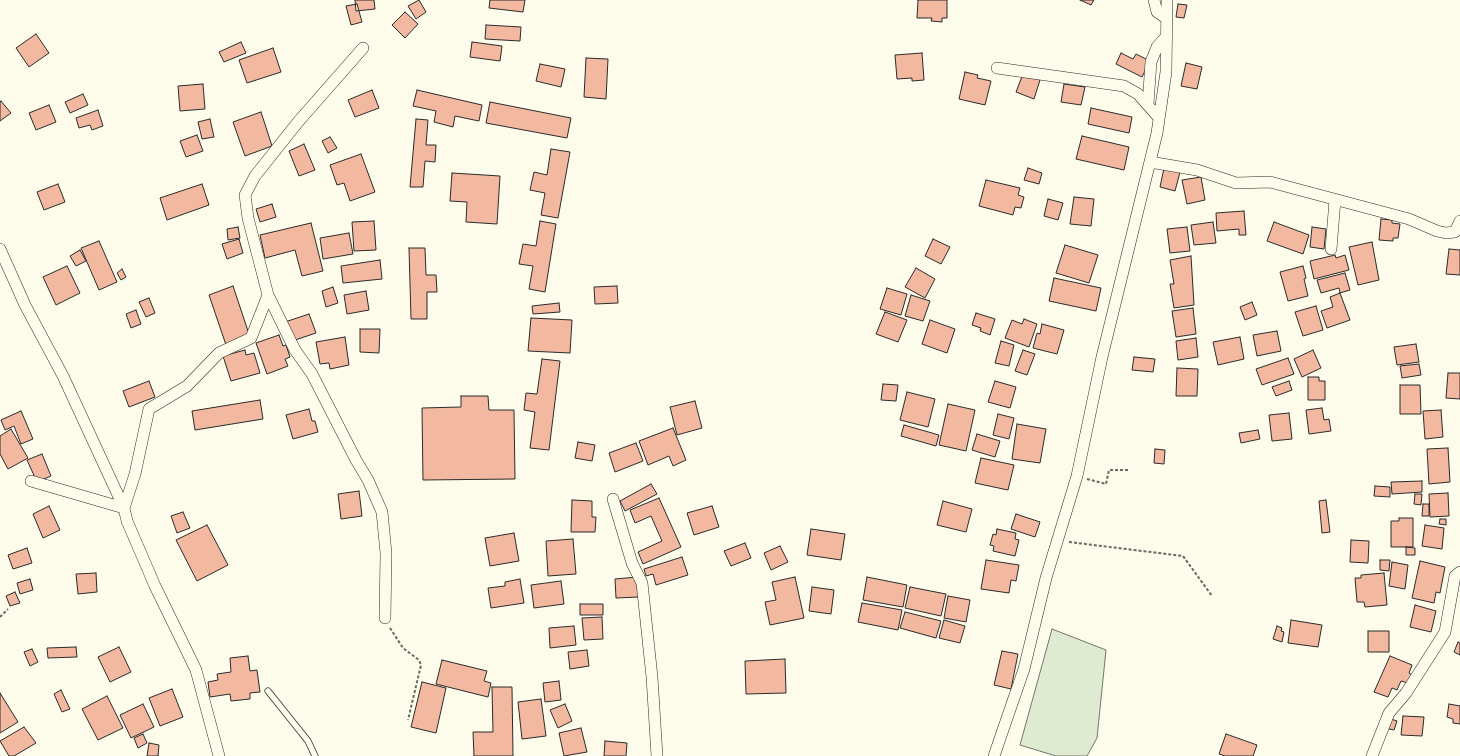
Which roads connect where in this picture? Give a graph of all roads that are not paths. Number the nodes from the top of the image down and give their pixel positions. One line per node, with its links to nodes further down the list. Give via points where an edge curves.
1 (1154, 0): 3 (street, via 1157,12)
2 (1167, 0): 3 (street)
3 (1166, 18): 4 (street)
4 (1165, 38): 7 (street, via 1157,47 1151,62); 8 (street, via 1166,72)
5 (363, 48): 14 (street, via 298,122 255,176 245,195 248,218)
6 (997, 68): 7 (street, via 1124,86)
7 (1148, 104): 8 (street)
8 (1159, 118): 9 (street)
9 (1150, 162): 10 (street, via 1197,170 1236,183 1270,182); 24 (street, via 1102,357 1077,476 1024,669)
10 (1336, 200): 11 (street, via 1409,219 1446,233 1455,232); 13 (street)
11 (1460, 221)
12 (0, 249): 17 (street, via 25,305 64,376)
13 (1331, 250)
14 (268, 295): 17 (street, via 251,338 219,353 187,386 149,410 135,474); 19 (street, via 295,350 312,374 368,480 382,512 386,553)
15 (31, 481): 17 (street)
16 (613, 499): 23 (street, via 632,563 642,583)
17 (124, 508): 21 (street, via 127,521 155,586 196,670)
18 (1460, 572): 25 (street, via 1455,576 1445,632 1406,693 1388,713)
19 (385, 618)
20 (268, 691): 22 (lane, via 308,740)
21 (219, 756)
22 (315, 756)
23 (657, 756)
24 (994, 756)
25 (1372, 756)

